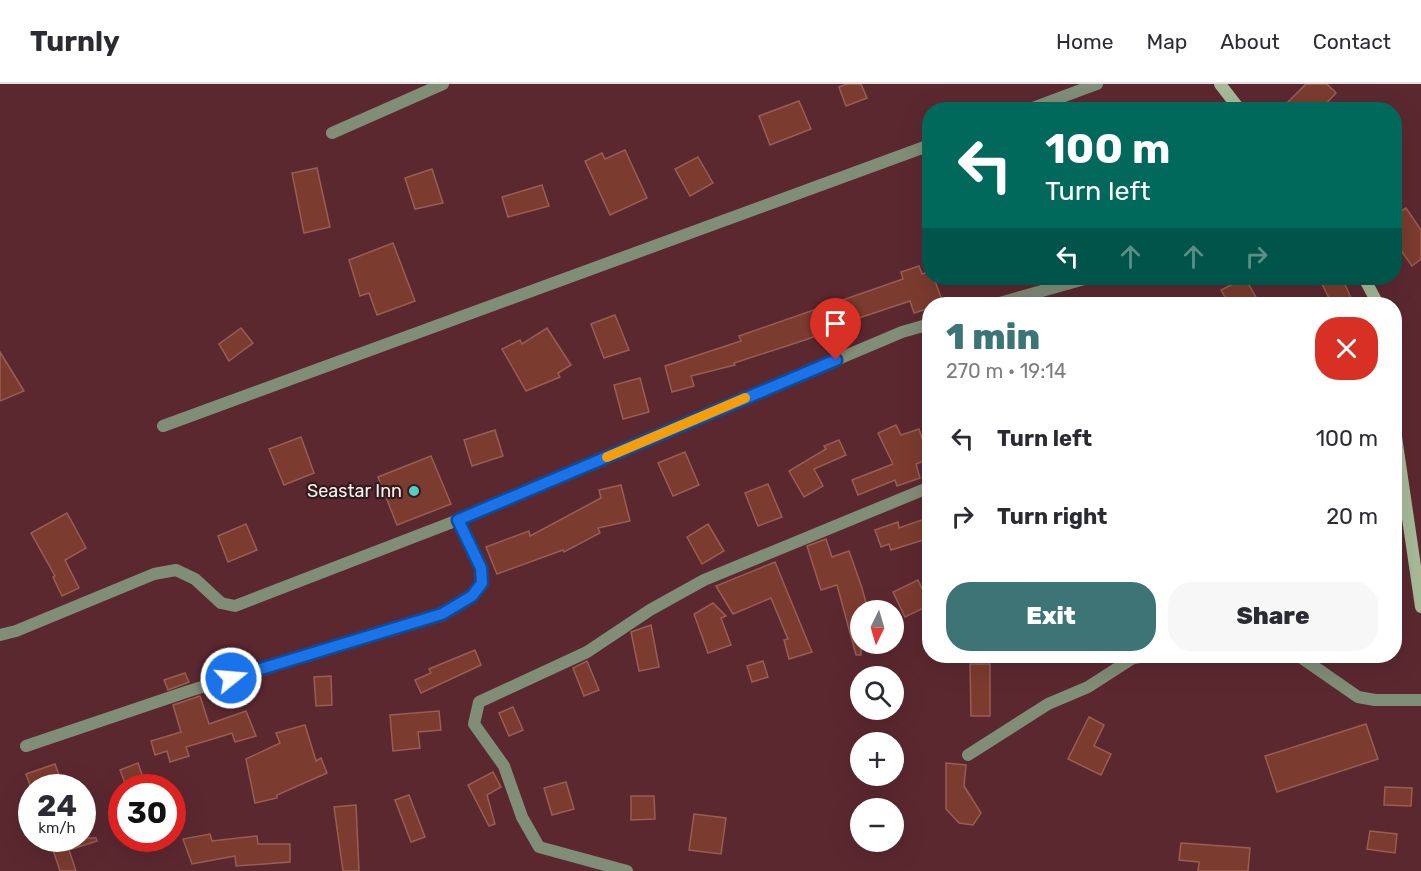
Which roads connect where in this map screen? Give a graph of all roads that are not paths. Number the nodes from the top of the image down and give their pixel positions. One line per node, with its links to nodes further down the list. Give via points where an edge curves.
1 (443, 84): 6 (street)
2 (1097, 84): 4 (street)
3 (1220, 84): 5 (main road)
4 (1049, 102)
5 (1234, 102)
6 (332, 133)
7 (922, 148): 11 (street)
8 (1063, 285): 9 (street)
9 (1021, 297)
10 (922, 326): 14 (street)
11 (163, 426)
12 (1402, 478): 15 (main road)
13 (922, 490): 22 (street, via 704,580 587,652 479,702 474,724 504,766 522,817 539,847)
14 (458, 520): 16 (street, via 235,606 220,603 195,579 176,570 154,574 16,631); 20 (street, via 481,568 482,583 472,596 442,614 189,691)
15 (1421, 607)
16 (0, 634)
17 (1125, 663): 21 (street, via 1088,687 1048,704)
18 (1309, 663): 19 (street, via 1358,697)
19 (1421, 700)
20 (26, 746)
21 (968, 755)
22 (627, 871)

